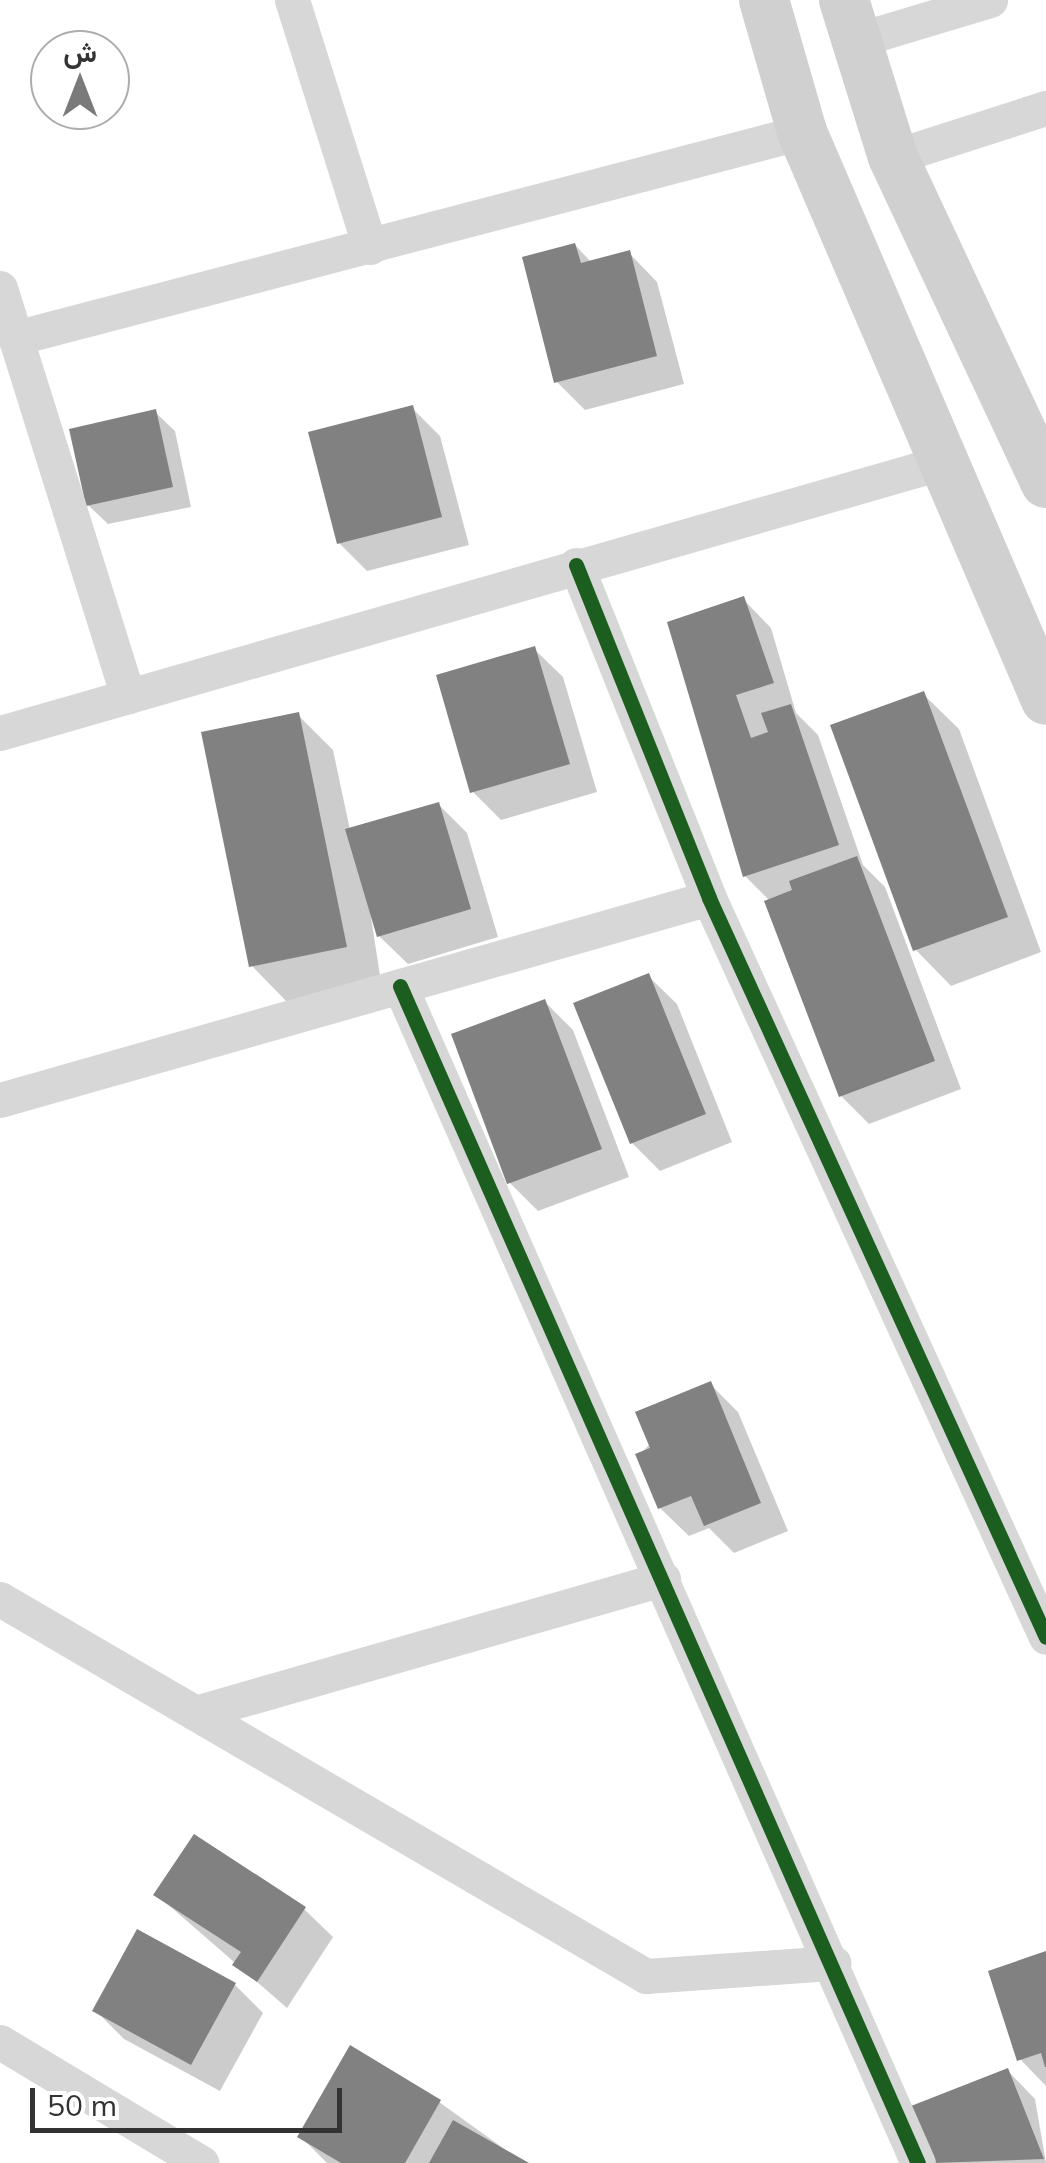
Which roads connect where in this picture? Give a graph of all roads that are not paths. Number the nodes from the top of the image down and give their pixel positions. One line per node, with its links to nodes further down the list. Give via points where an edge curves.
1 (292, 0): 8 (street)
2 (764, 0): 6 (street)
3 (990, 0): 4 (street)
4 (850, 20): 7 (street)
5 (1046, 108): 7 (street)
6 (802, 132): 8 (street); 11 (street)
7 (893, 158): 12 (street)
8 (370, 247): 10 (street)
9 (0, 288): 10 (street)
10 (16, 338): 14 (street)
11 (944, 462): 13 (street); 15 (street)
12 (1046, 483)
13 (576, 565): 14 (street); 17 (street)
14 (128, 696): 16 (street)
15 (1046, 700)
16 (0, 732)
17 (710, 898): 18 (street); 22 (street)
18 (400, 986): 19 (street); 20 (street)
19 (0, 1100)
20 (663, 1579): 23 (street); 24 (street)
21 (0, 1599): 23 (street)
22 (1046, 1636)
23 (195, 1712): 24 (street, via 646,1976)
24 (834, 1963): 27 (street)
25 (0, 2042): 26 (street)
26 (201, 2163)
27 (918, 2163)

